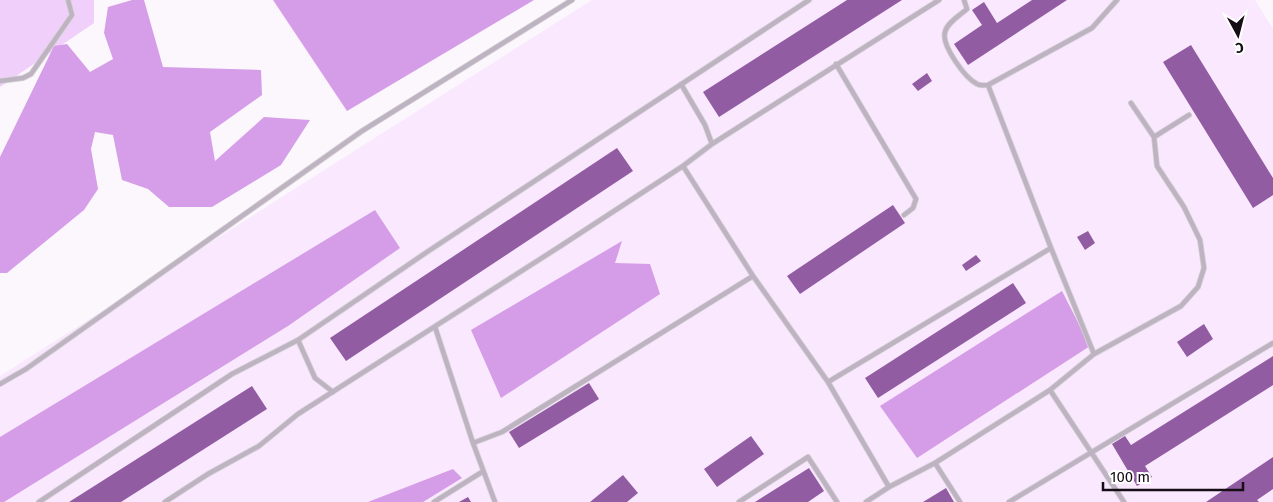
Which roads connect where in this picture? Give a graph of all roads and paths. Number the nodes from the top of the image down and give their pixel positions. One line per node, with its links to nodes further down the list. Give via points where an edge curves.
1 (68, 0): 8 (lane, via 72,16 31,74)
2 (572, 0): 24 (lane, via 362,131 26,369)
3 (809, 0): 9 (lane)
4 (939, 0): 7 (lane)
5 (964, 0): 10 (lane, via 967,9 948,26 944,33 946,44 966,76 979,86)
6 (1117, 0): 10 (lane, via 1092,28)
7 (836, 64): 14 (lane); 16 (lane, via 916,199 913,208)
8 (0, 80)
9 (681, 84): 14 (lane, via 705,125); 20 (lane)
10 (988, 85): 17 (lane)
11 (1132, 103): 13 (lane)
12 (1189, 115): 13 (lane)
13 (1154, 137): 22 (lane, via 1157,166 1184,207 1200,240 1204,268 1198,287 1181,306)
14 (712, 144): 15 (lane)
15 (683, 166): 18 (lane); 19 (lane)
16 (904, 215)
17 (1051, 248): 22 (lane); 23 (lane)
18 (753, 276): 23 (lane); 27 (lane, via 502,432)
19 (435, 327): 26 (lane); 27 (lane)
20 (298, 340): 26 (lane, via 315,378); 32 (lane, via 232,374)
21 (1273, 343): 28 (lane)
22 (1094, 354): 25 (lane)
23 (828, 382): 31 (lane)
24 (0, 384)
25 (1050, 390): 28 (lane); 29 (lane)
26 (333, 392): 33 (lane, via 298,414 259,446)
27 (473, 443): 30 (lane)
28 (1092, 452): 40 (lane); 41 (lane)
29 (935, 463): 31 (lane); 39 (lane)
30 (482, 472): 34 (lane); 35 (lane)
31 (889, 487): 38 (lane)
32 (39, 502)
33 (165, 502)
34 (434, 502)
35 (495, 502)
36 (739, 502): 37 (lane, via 808,457)
37 (837, 502)
38 (866, 502)
39 (960, 502)
40 (1009, 502)
41 (1124, 502)

